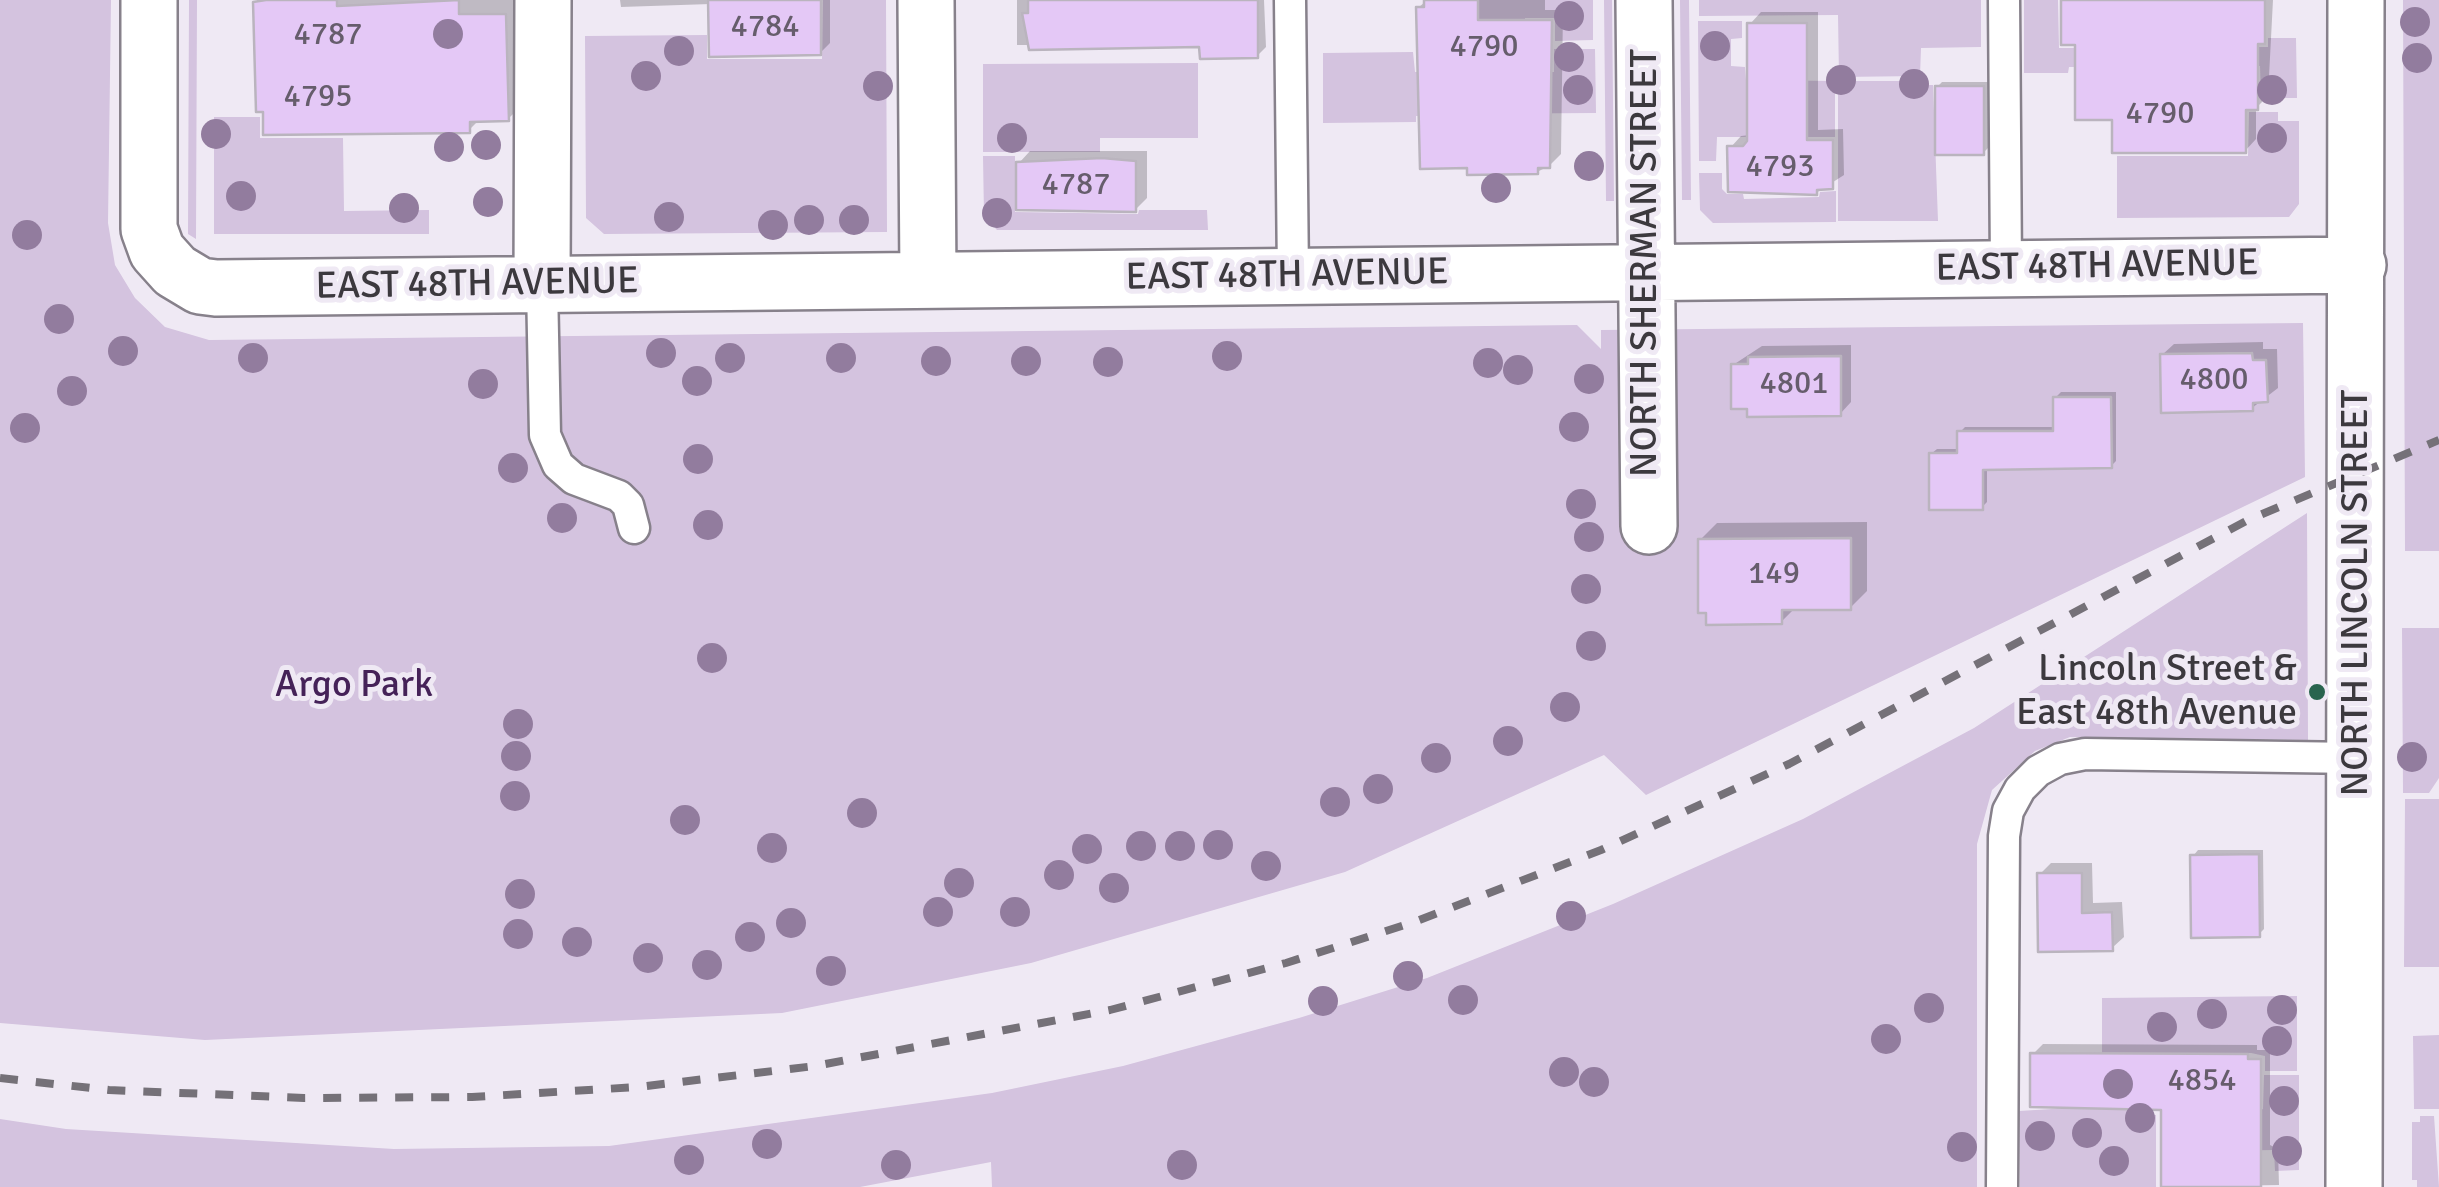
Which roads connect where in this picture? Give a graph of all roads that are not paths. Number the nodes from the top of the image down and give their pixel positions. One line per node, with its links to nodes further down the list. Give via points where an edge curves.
1 (149, 0): 13 (street, EAST 48TH AVENUE, via 149,229 166,262 189,280 216,288)
2 (543, 0): 13 (street)
3 (926, 0): 12 (street)
4 (1290, 0): 11 (lane)
5 (1644, 0): 10 (street, NORTH SHERMAN STREET)
6 (2004, 0): 9 (lane)
7 (2356, 0): 8 (street, NORTH LINCOLN STREET)
8 (2358, 265): 9 (street, EAST 48TH AVENUE); 16 (street, NORTH LINCOLN STREET)
9 (2006, 268): 10 (street, EAST 48TH AVENUE)
10 (1646, 272): 11 (street, EAST 48TH AVENUE); 14 (street, NORTH SHERMAN STREET)
11 (1293, 276): 12 (street, EAST 48TH AVENUE)
12 (928, 280): 13 (street, EAST 48TH AVENUE)
13 (542, 285): 15 (lane, via 545,435 558,465 574,479 628,505)
14 (1648, 526)
15 (634, 528)
16 (2356, 758): 17 (lane, via 2085,754 2060,759 2020,788 2004,836); 18 (street, NORTH LINCOLN STREET)
17 (2002, 1187)
18 (2354, 1187)

